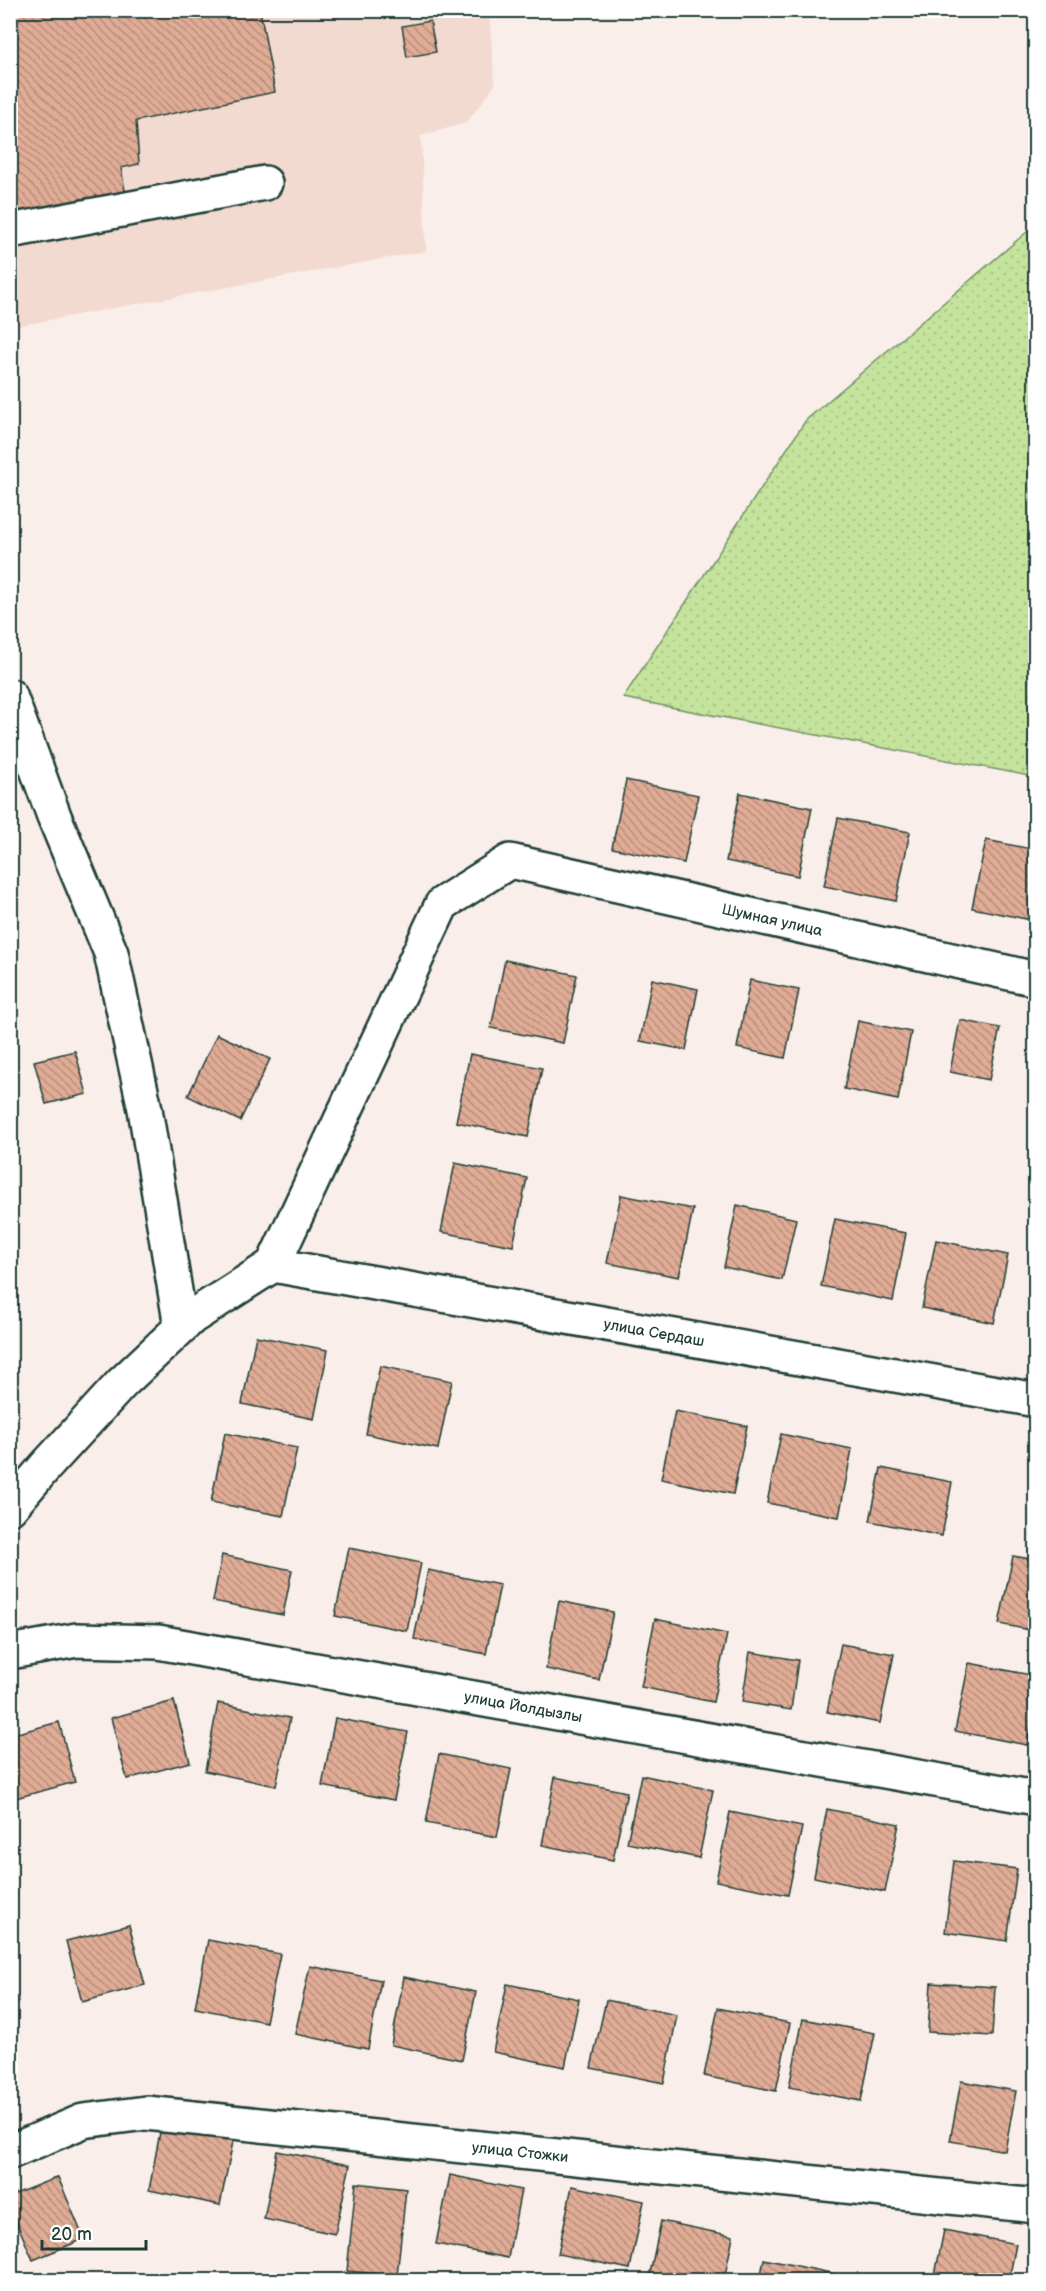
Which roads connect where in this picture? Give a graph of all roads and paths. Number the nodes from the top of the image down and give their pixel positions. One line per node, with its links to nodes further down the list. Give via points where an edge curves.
1 (265, 183): 2 (street)
2 (10, 231)
3 (10, 696): 6 (street, via 111,953 145,1109)
4 (1035, 979): 5 (street, Шумная улица, via 510,861 442,904)
5 (273, 1266): 6 (street); 7 (street, улица Сердаш)
6 (181, 1327): 8 (street, via 122,1383)
7 (1035, 1400)
8 (10, 1508)
9 (10, 1652): 10 (street, улица Йолдызлы, via 77,1640 158,1642)
10 (1035, 1798)
11 (10, 2152): 12 (street, улица Стожки, via 83,2121 146,2113)
12 (1035, 2206)

